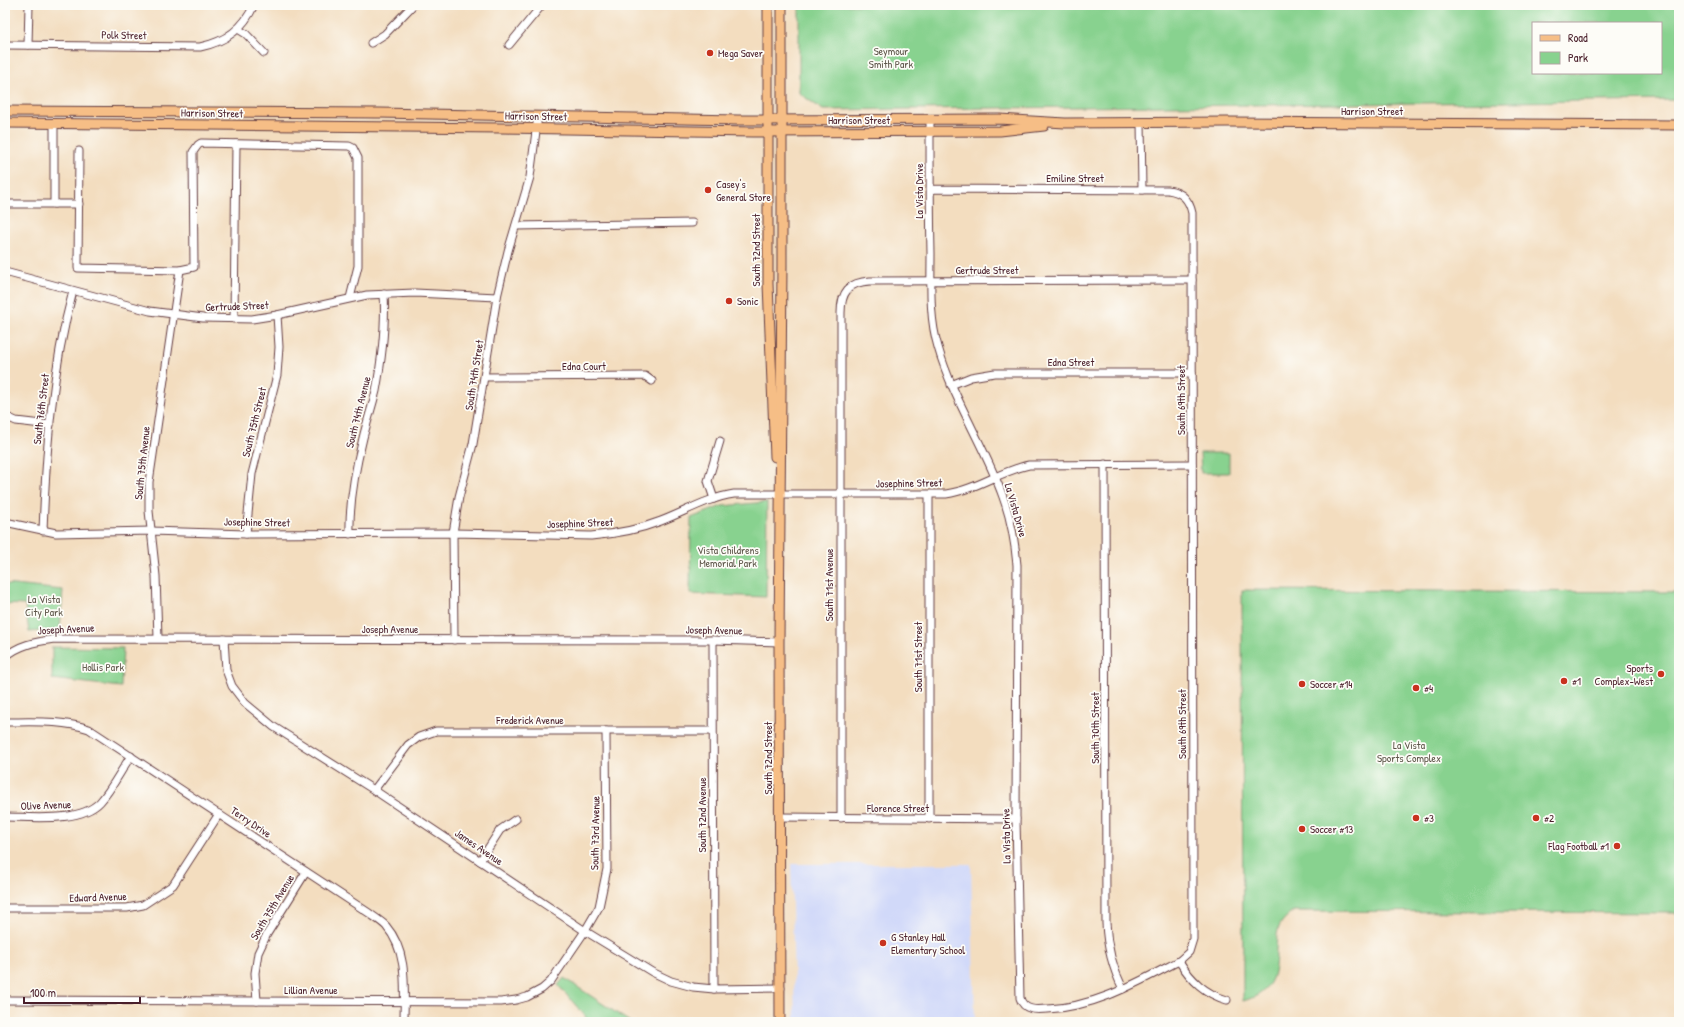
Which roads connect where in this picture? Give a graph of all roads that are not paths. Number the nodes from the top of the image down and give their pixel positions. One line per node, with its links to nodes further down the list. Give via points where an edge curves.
1 (29, 5): 10 (street)
2 (254, 5): 7 (street, via 247,20)
3 (414, 5): 8 (street, via 385,34)
4 (542, 5): 11 (street)
5 (768, 5): 15 (main road, South 72nd Street)
6 (782, 5): 16 (main road, South 72nd Street)
7 (238, 29): 10 (street, Polk Street, via 219,41 200,46); 12 (street)
8 (371, 43)
9 (5, 44): 10 (street, Polk Street)
10 (28, 45)
11 (509, 45)
12 (264, 53)
13 (5, 110): 14 (main road, Harrison Street)
14 (538, 116): 15 (main road, Harrison Street); 23 (street, South 74th Street)
15 (769, 120): 16 (main road, Harrison Street); 24 (main road, South 72nd Street)
16 (783, 120): 17 (main road, Harrison Street); 25 (main road, South 72nd Street)
17 (930, 120): 21 (main road, Harrison Street, via 1000,119); 26 (street, La Vista Drive)
18 (1141, 122): 21 (main road, Harrison Street); 22 (main road, Harrison Street); 30 (street)
19 (5, 123): 20 (main road, Harrison Street)
20 (54, 123): 23 (main road, Harrison Street); 32 (street)
21 (1066, 123): 26 (main road, Harrison Street, via 1000,131)
22 (1679, 125)
23 (536, 129): 24 (main road, Harrison Street); 35 (street, South 74th Street, via 530,177)
24 (769, 132): 25 (main road, Harrison Street); 59 (main road, South 72nd Street, via 768,284 776,472)
25 (783, 132): 26 (main road, Harrison Street); 59 (main road, South 72nd Street)
26 (930, 132): 29 (street, La Vista Drive)
27 (236, 144): 37 (street, via 201,143 193,152 194,267); 44 (street, via 353,148 358,158 358,266); 47 (street)
28 (79, 151): 33 (street)
29 (930, 189): 30 (street, Emiline Street); 40 (street, La Vista Drive)
30 (1142, 190): 36 (street, Emiline Street, via 1168,190 1184,196 1190,206)
31 (5, 204): 32 (street)
32 (54, 204): 33 (street)
33 (79, 204): 37 (street, via 78,268)
34 (692, 223): 35 (street)
35 (516, 226): 43 (street, South 74th Street)
36 (1192, 228): 39 (street, South 69th Street)
37 (180, 270): 45 (street, South 75th Avenue)
38 (5, 272): 41 (street, Gertrude Street)
39 (1192, 280): 40 (street, Gertrude Street); 49 (street, South 69th Street)
40 (931, 282): 48 (street, Gertrude Street, via 865,282 852,286 845,292 841,304); 52 (street, La Vista Drive, via 931,306 936,338)
41 (73, 291): 45 (street, Gertrude Street, via 150,311); 54 (street, South 76th Street, via 55,380)
42 (384, 294): 43 (street, Gertrude Street); 44 (street, Gertrude Street); 68 (street, South 74th Avenue, via 386,320 383,351 354,478 349,514)
43 (497, 297): 50 (street, South 74th Street)
44 (350, 298): 46 (street, Gertrude Street)
45 (173, 314): 47 (street, Gertrude Street); 65 (street, South 75th Avenue, via 150,482)
46 (277, 315): 47 (street, Gertrude Street); 67 (street, South 75th Street, via 277,375 252,474)
47 (234, 319)
48 (841, 352): 60 (street, South 71st Avenue)
49 (1192, 372): 52 (street, Edna Street, via 995,373 978,375); 57 (street, South 69th Street)
50 (485, 377): 51 (street, Edna Court, via 645,376); 66 (street, South 74th Street)
51 (652, 381)
52 (951, 385): 58 (street, La Vista Drive)
53 (5, 416): 54 (street, via 16,421)
54 (50, 425): 64 (street, South 76th Street, via 45,463)
55 (720, 441): 62 (street, via 708,481)
56 (1105, 464): 57 (street, Josephine Street); 58 (street, Josephine Street, via 1029,465); 95 (street, South 70th Street, via 1106,927 1112,964)
57 (1192, 464): 92 (street, South 69th Street, via 1194,929 1191,948)
58 (995, 477): 61 (street, Josephine Street, via 960,492); 86 (street, La Vista Drive, via 1009,517 1017,565)
59 (780, 494): 60 (street, Josephine Street); 62 (street, Josephine Street, via 734,494); 73 (main road, South 72nd Street)
60 (841, 495): 61 (street, Josephine Street); 83 (street, South 71st Avenue)
61 (929, 495): 85 (street, South 71st Street)
62 (714, 499): 66 (street, Josephine Street, via 655,523 611,535)
63 (5, 522): 64 (street, Josephine Street)
64 (43, 530): 65 (street, Josephine Street, via 56,533)
65 (150, 531): 67 (street, Josephine Street); 69 (street, South 75th Avenue, via 156,576)
66 (453, 533): 68 (street, Josephine Street); 71 (street, South 74th Street)
67 (246, 534): 68 (street, Josephine Street)
68 (350, 534)
69 (158, 638): 70 (street, Joseph Avenue); 74 (street, Joseph Avenue, via 55,639 30,642)
70 (224, 639): 71 (street, Joseph Avenue); 79 (street, James Avenue, via 226,670 232,686 245,703 274,727)
71 (454, 640): 72 (street, Joseph Avenue)
72 (713, 640): 73 (street, Joseph Avenue); 77 (street, South 72nd Avenue)
73 (779, 642): 82 (main road, South 72nd Street)
74 (5, 656)
75 (5, 722): 78 (street, Terry Drive, via 72,724 89,729)
76 (606, 731): 77 (street, Frederick Avenue); 79 (street, Frederick Avenue, via 436,731 408,745); 91 (street, South 73rd Avenue, via 607,869 599,907)
77 (712, 731): 94 (street, South 72nd Avenue)
78 (131, 756): 80 (street, Terry Drive); 81 (street, Olive Avenue, via 100,802 90,810 74,816)
79 (374, 790): 87 (street, James Avenue)
80 (219, 814): 88 (street, Terry Drive); 89 (street, Edward Avenue, via 173,885 143,905 127,908)
81 (5, 817)
82 (780, 817): 83 (street, Florence Street); 93 (main road, South 72nd Street)
83 (841, 818): 85 (street, Florence Street)
84 (516, 819): 87 (street, via 500,830)
85 (929, 819): 86 (street, Florence Street)
86 (1016, 819): 90 (street, La Vista Drive)
87 (480, 861): 91 (street, James Avenue)
88 (306, 872): 98 (street, South 75th Avenue, via 258,952 255,973); 99 (street, Terry Drive, via 385,926 397,944 402,960)
89 (5, 908)
90 (1018, 919): 95 (street, South 69th Street, via 1019,993 1025,1007 1035,1010 1067,1008 1094,1001)
91 (585, 931): 94 (street, James Avenue, via 671,981); 99 (street, Lillian Avenue, via 554,978 542,989 527,997 501,1002)
92 (1179, 961): 95 (street, South 69th Street); 97 (street, via 1205,991)
93 (781, 988): 94 (street, James Avenue); 101 (main road, South 72nd Street)
94 (714, 989)
95 (1123, 989)
96 (5, 1000): 98 (street, Lillian Avenue)
97 (1227, 1000)
98 (257, 1001): 99 (street, Lillian Avenue)
99 (404, 1001): 100 (street, Terry Drive)
100 (404, 1022)
101 (780, 1022)

